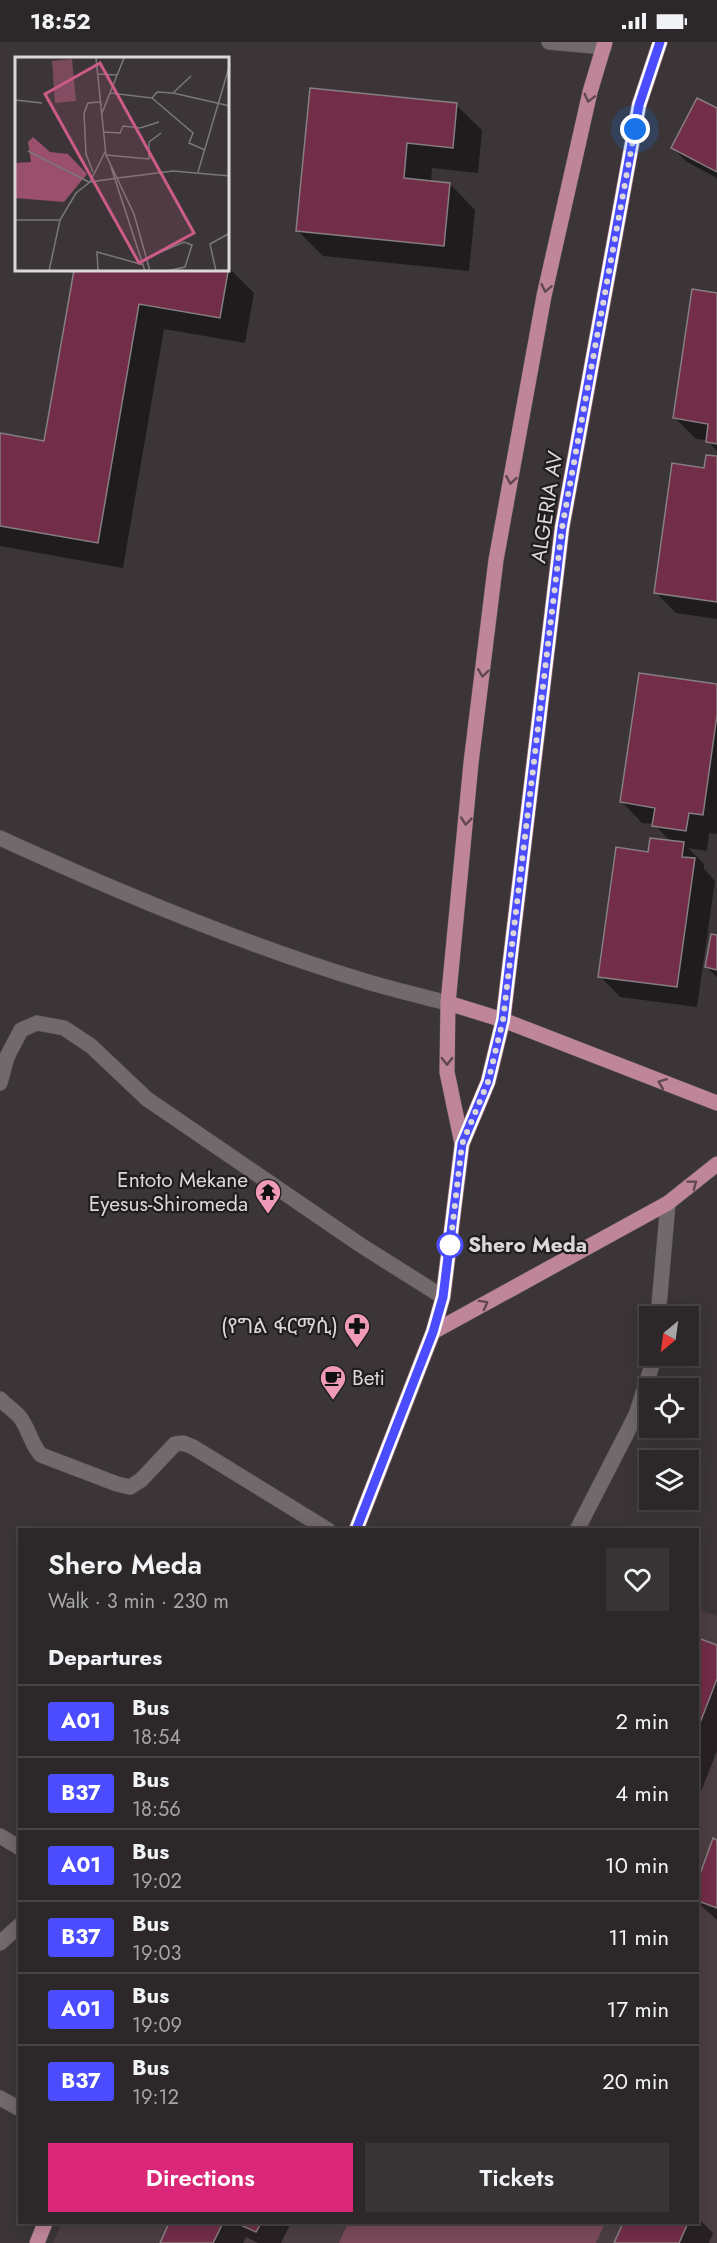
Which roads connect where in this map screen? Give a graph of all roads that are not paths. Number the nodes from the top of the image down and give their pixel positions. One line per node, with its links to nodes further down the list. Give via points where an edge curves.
1 (549, 42): 3 (street)
2 (660, 42): 6 (main road, ALGERIA AV, via 639,105 562,528)
3 (605, 45): 5 (main road, ALGERIA AV, one-way to 5, via 590,92 544,296 496,560)
4 (0, 838): 5 (street, via 102,885 225,933 369,982)
5 (448, 1003): 6 (main road); 9 (main road, ALGERIA AV, one-way to 9, via 447,1072)
6 (503, 1020): 8 (main road, one-way to 6); 9 (main road, ALGERIA AV, via 488,1082)
7 (0, 1083): 12 (street, via 7,1057 21,1030 38,1023 64,1028 91,1046 147,1099)
8 (717, 1104)
9 (462, 1144): 12 (main road)
10 (717, 1164): 11 (main road, one-way to 10)
11 (668, 1203): 13 (street); 14 (main road, one-way to 11)
12 (443, 1297): 14 (main road)
13 (659, 1306)
14 (433, 1332): 18 (main road)
15 (652, 1366): 19 (street, via 636,1415)
16 (0, 1399): 17 (street, via 19,1417 41,1455 130,1487 175,1444 183,1443)
17 (325, 1528)
18 (357, 1528)
19 (578, 1528)
20 (0, 1836): 21 (street)
21 (18, 1847)
22 (18, 1927): 23 (street)
23 (0, 1943)
24 (0, 2098): 25 (street)
25 (18, 2108)
26 (45, 2224): 27 (main road)
27 (37, 2243)

